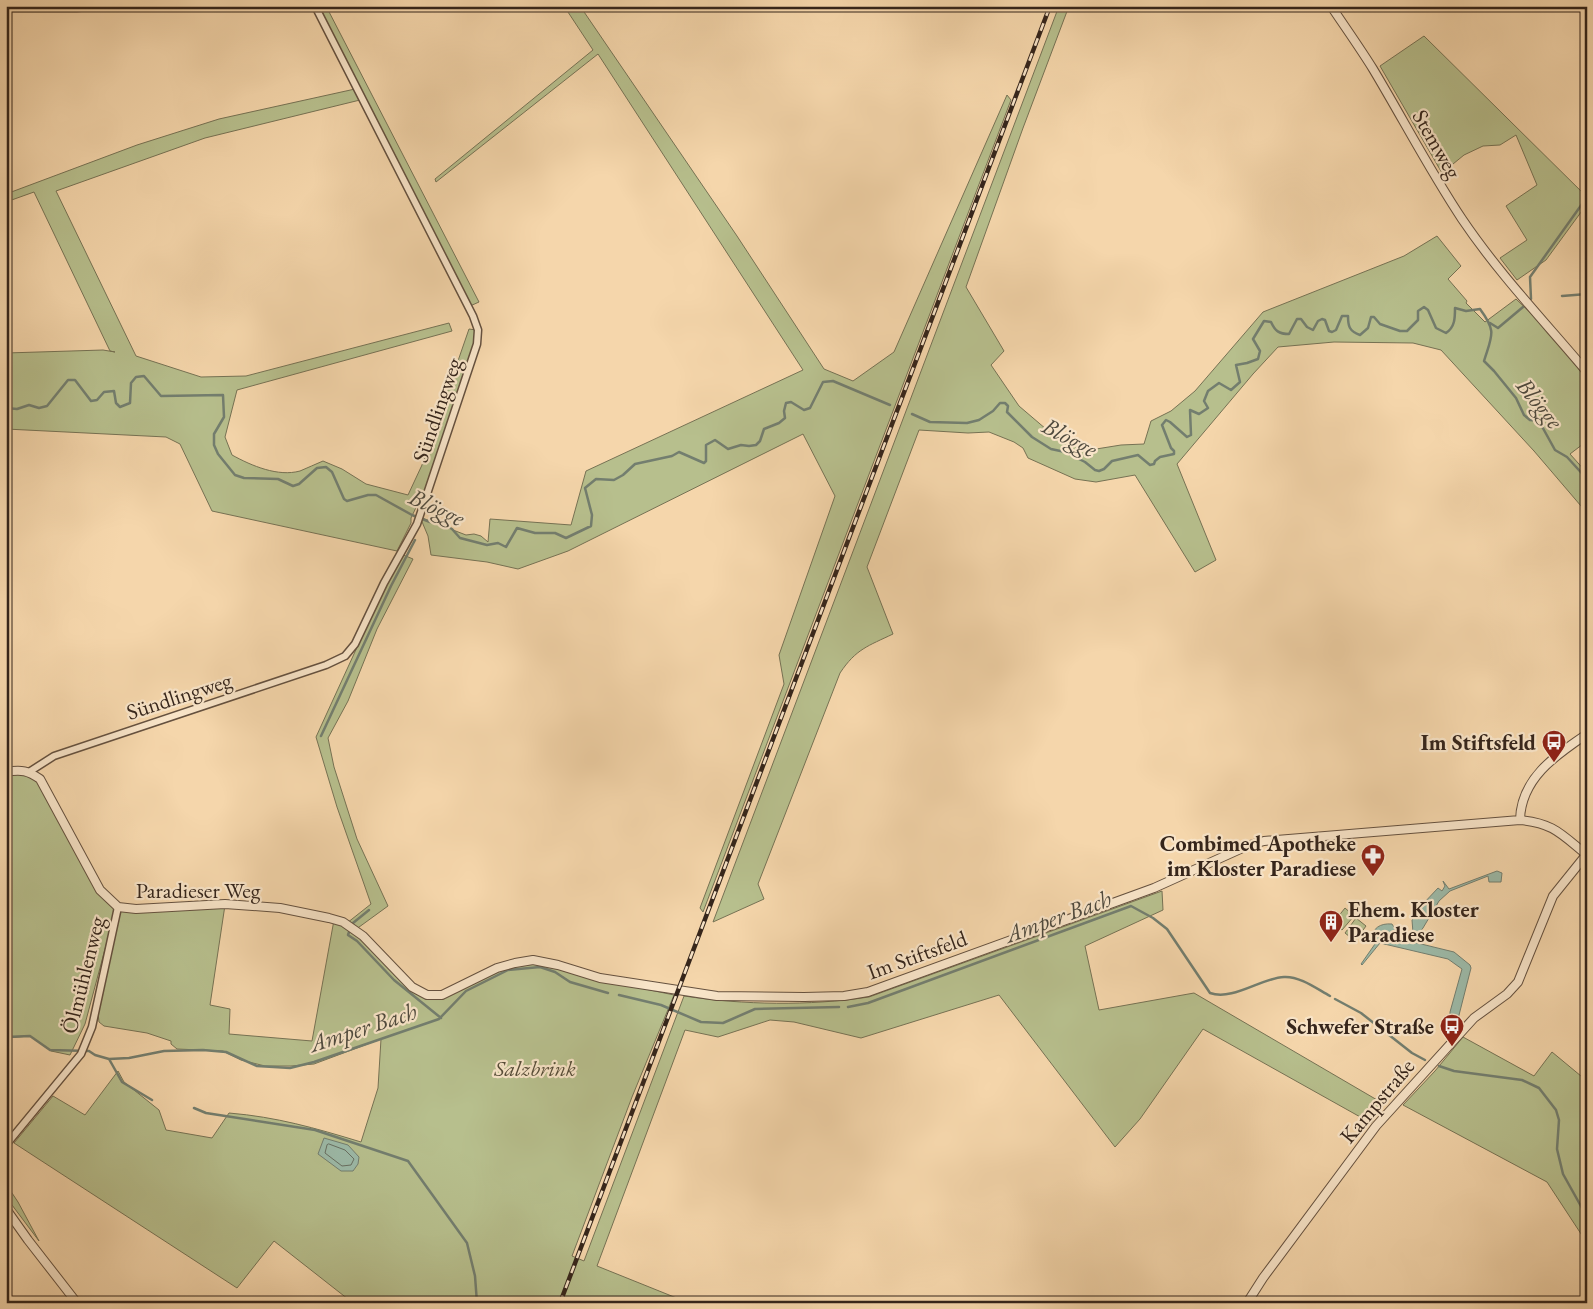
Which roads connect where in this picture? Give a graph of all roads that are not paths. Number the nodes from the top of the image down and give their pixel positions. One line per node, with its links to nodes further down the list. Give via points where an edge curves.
1 (98, 6): 4 (street)
2 (315, 6): 8 (street, Sündlingweg, via 474,316 478,330 477,344 422,511 356,644 345,656 54,756)
3 (1331, 6): 5 (street, Stemweg, via 1372,67 1463,221 1520,295)
4 (6, 8)
5 (1587, 372)
6 (1587, 734): 9 (street, via 1549,762 1536,776 1524,798)
7 (6, 772): 8 (street)
8 (29, 772): 11 (street, Paradieser Weg, via 40,779 100,890)
9 (1520, 820): 10 (street, via 1552,827); 12 (street, Im Stiftsfeld, via 1264,841 1154,888 868,992 844,996 717,996 600,978 533,960 497,968 442,995 427,996 412,987 363,936)
10 (1587, 855): 16 (street, Kampstraße, via 1553,896 1518,982 1508,994 1474,1018 1376,1126 1262,1278)
11 (118, 907): 12 (street, Paradieser Weg, via 136,909 225,904 280,908); 13 (street, Ölmühlenweg, via 92,1027 81,1054)
12 (343, 922)
13 (6, 1145)
14 (6, 1209): 15 (street)
15 (78, 1303)
16 (1247, 1303)

